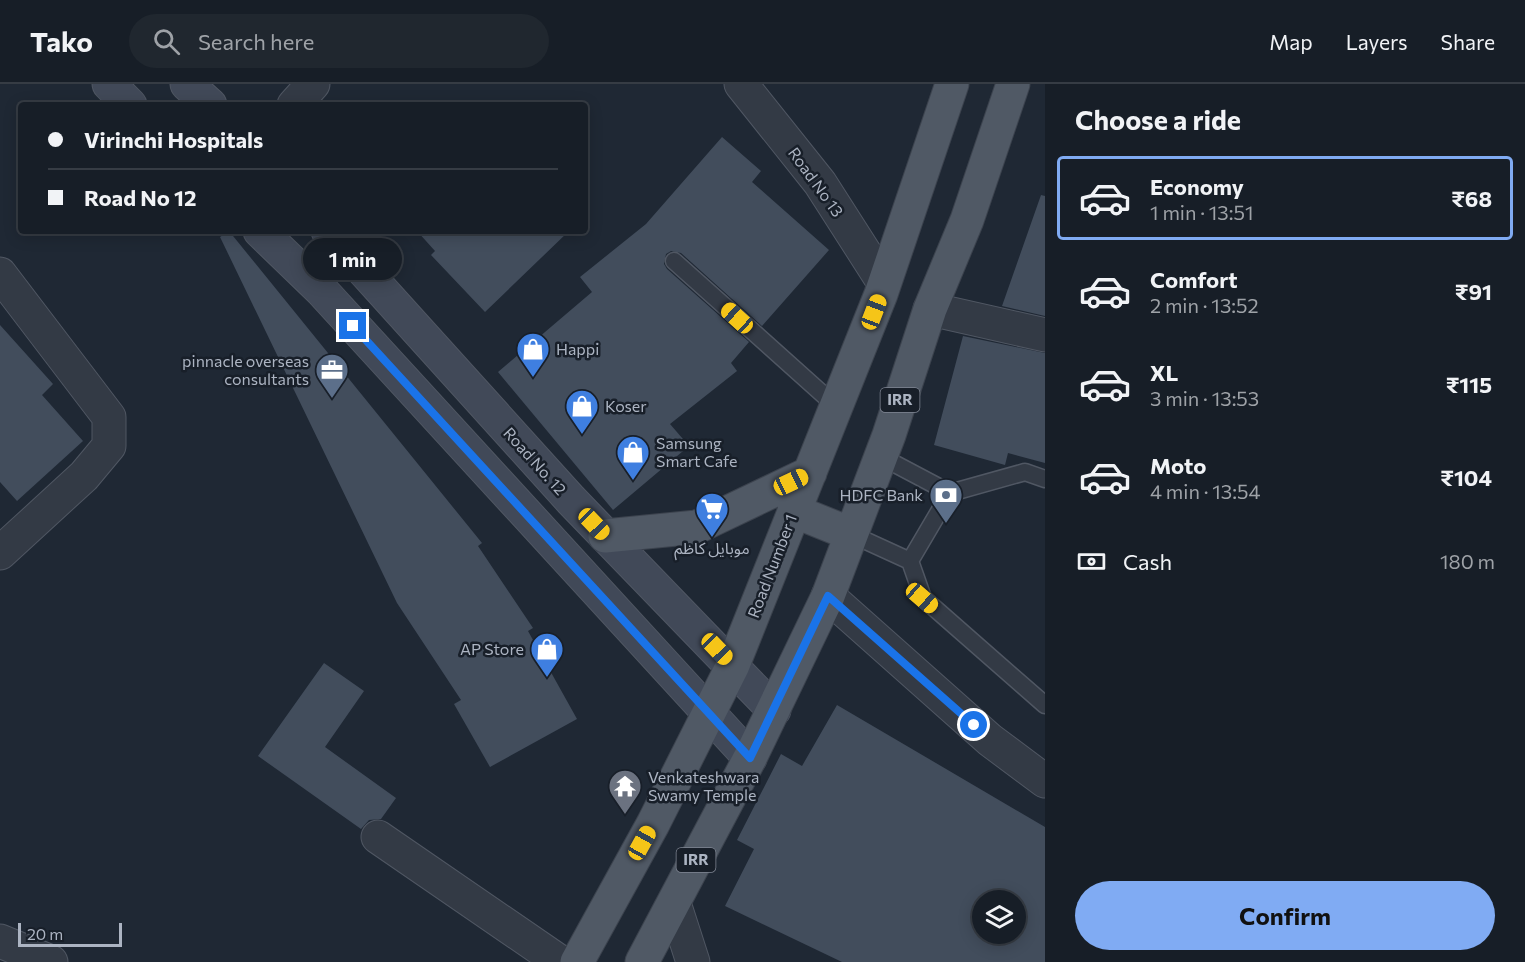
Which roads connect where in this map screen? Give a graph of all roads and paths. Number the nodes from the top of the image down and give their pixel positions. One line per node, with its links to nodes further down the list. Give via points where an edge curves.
1 (109, 84): 7 (main road)
2 (187, 84): 8 (main road)
3 (313, 84): 9 (street)
4 (741, 84): 14 (street, Road No 13, via 820,183)
5 (952, 84): 14 (main road, Road Number 1)
6 (1013, 84): 15 (main road, IRR, via 967,219)
7 (127, 102)
8 (207, 102)
9 (297, 102)
10 (263, 234): 31 (main road, via 322,291)
11 (331, 234): 24 (main road, Road No. 12)
12 (674, 261): 17 (lane)
13 (0, 274): 25 (street, via 109,417 110,446 84,476)
14 (884, 283): 17 (main road, Road Number 1)
15 (930, 309): 16 (street); 18 (main road, IRR)
16 (1045, 335)
17 (837, 407): 19 (main road, Road Number 1)
18 (880, 456): 21 (lane); 23 (main road, IRR)
19 (810, 473): 22 (main road, Road Number 1); 24 (main road, via 697,528)
20 (1045, 479): 21 (lane, via 1025,472)
21 (950, 494): 26 (lane)
22 (794, 511): 23 (main road); 28 (main road, Road Number 1)
23 (851, 534): 26 (lane); 27 (main road, IRR)
24 (605, 536): 28 (main road, Road No. 12)
25 (0, 553)
26 (910, 561): 29 (lane, via 922,598)
27 (828, 596): 30 (main road, IRR); 33 (street, via 990,740)
28 (733, 665): 30 (main road, Road No. 12); 31 (main road, Road Number 1)
29 (1045, 705)
30 (774, 710): 32 (main road, IRR)
31 (709, 711): 32 (main road); 39 (main road, Road Number 1)
32 (750, 758): 35 (main road, IRR)
33 (1045, 781)
34 (378, 837): 38 (street)
35 (674, 903): 40 (main road, IRR); 41 (street)
36 (0, 941): 37 (street)
37 (51, 962)
38 (560, 962)
39 (577, 962)
40 (642, 962)
41 (693, 962)

